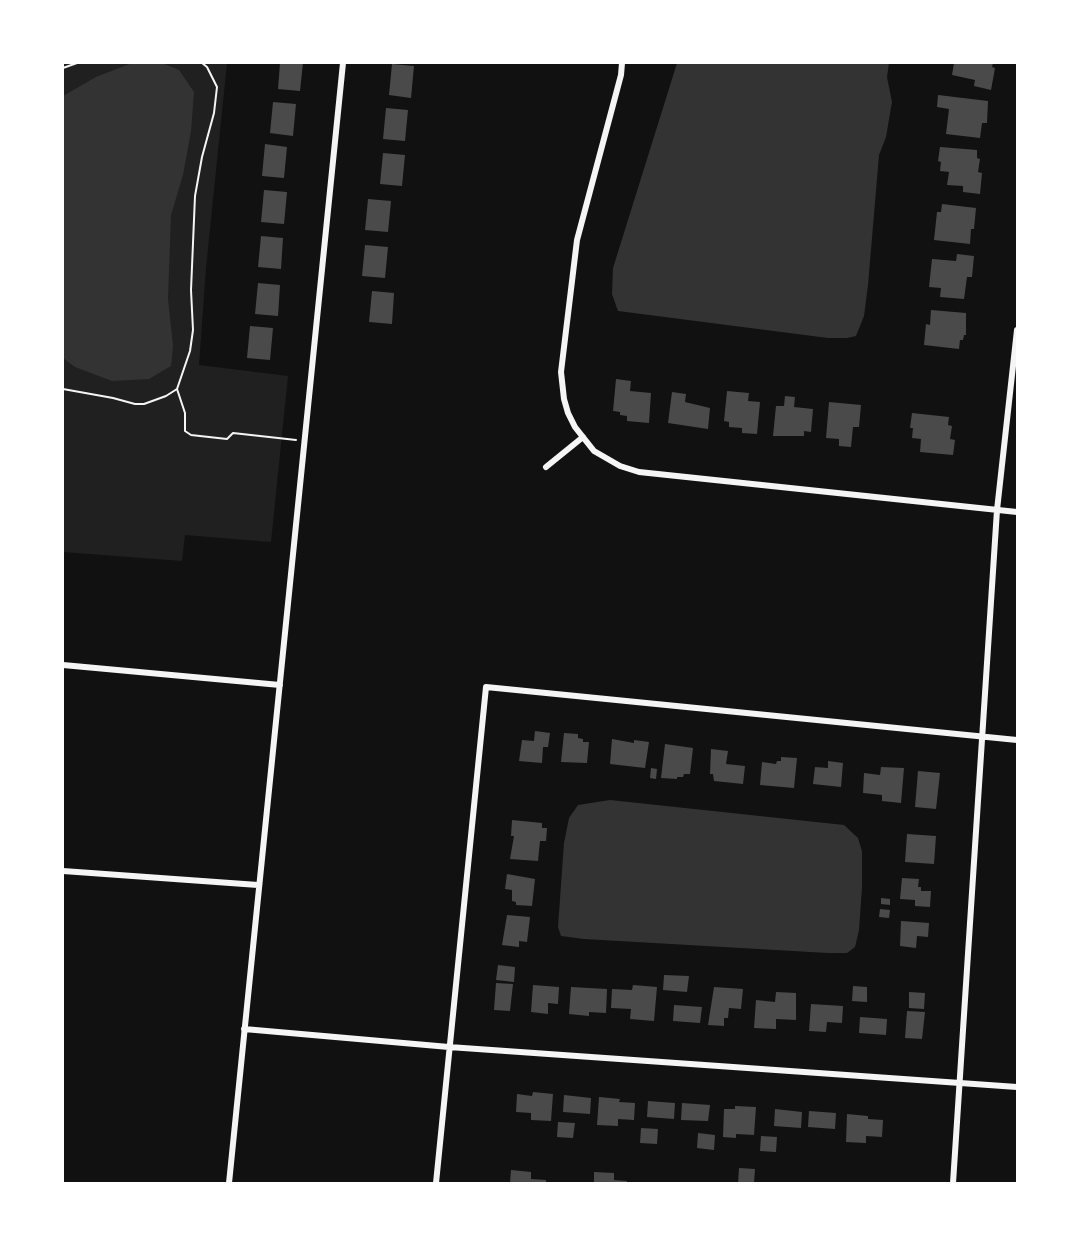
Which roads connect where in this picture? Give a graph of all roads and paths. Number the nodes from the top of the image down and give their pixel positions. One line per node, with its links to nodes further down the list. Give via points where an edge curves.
1 (77, 63): 5 (path)
2 (202, 63): 8 (path, via 217,87 195,196 190,351)
3 (343, 63): 10 (street)
4 (622, 63): 9 (street, via 577,240 561,372 571,420)
5 (63, 68)
6 (1017, 330): 12 (street)
7 (63, 388): 8 (path, via 135,404 152,402)
8 (177, 389): 10 (path, via 185,413 185,431 191,435 227,439 233,433)
9 (583, 437): 11 (street); 12 (street, via 594,451 639,472)
10 (305, 441): 15 (street)
11 (546, 467)
12 (997, 510): 13 (street); 16 (street)
13 (1017, 512)
14 (63, 665): 15 (street)
15 (280, 685): 19 (street)
16 (982, 736): 17 (street); 21 (street, via 486,687); 22 (street)
17 (1017, 740)
18 (63, 871): 19 (street)
19 (258, 885): 20 (street)
20 (244, 1029): 21 (street); 24 (street)
21 (449, 1047): 22 (street); 25 (street)
22 (960, 1082): 23 (street); 26 (street)
23 (1017, 1087)
24 (229, 1183)
25 (436, 1183)
26 (953, 1183)

